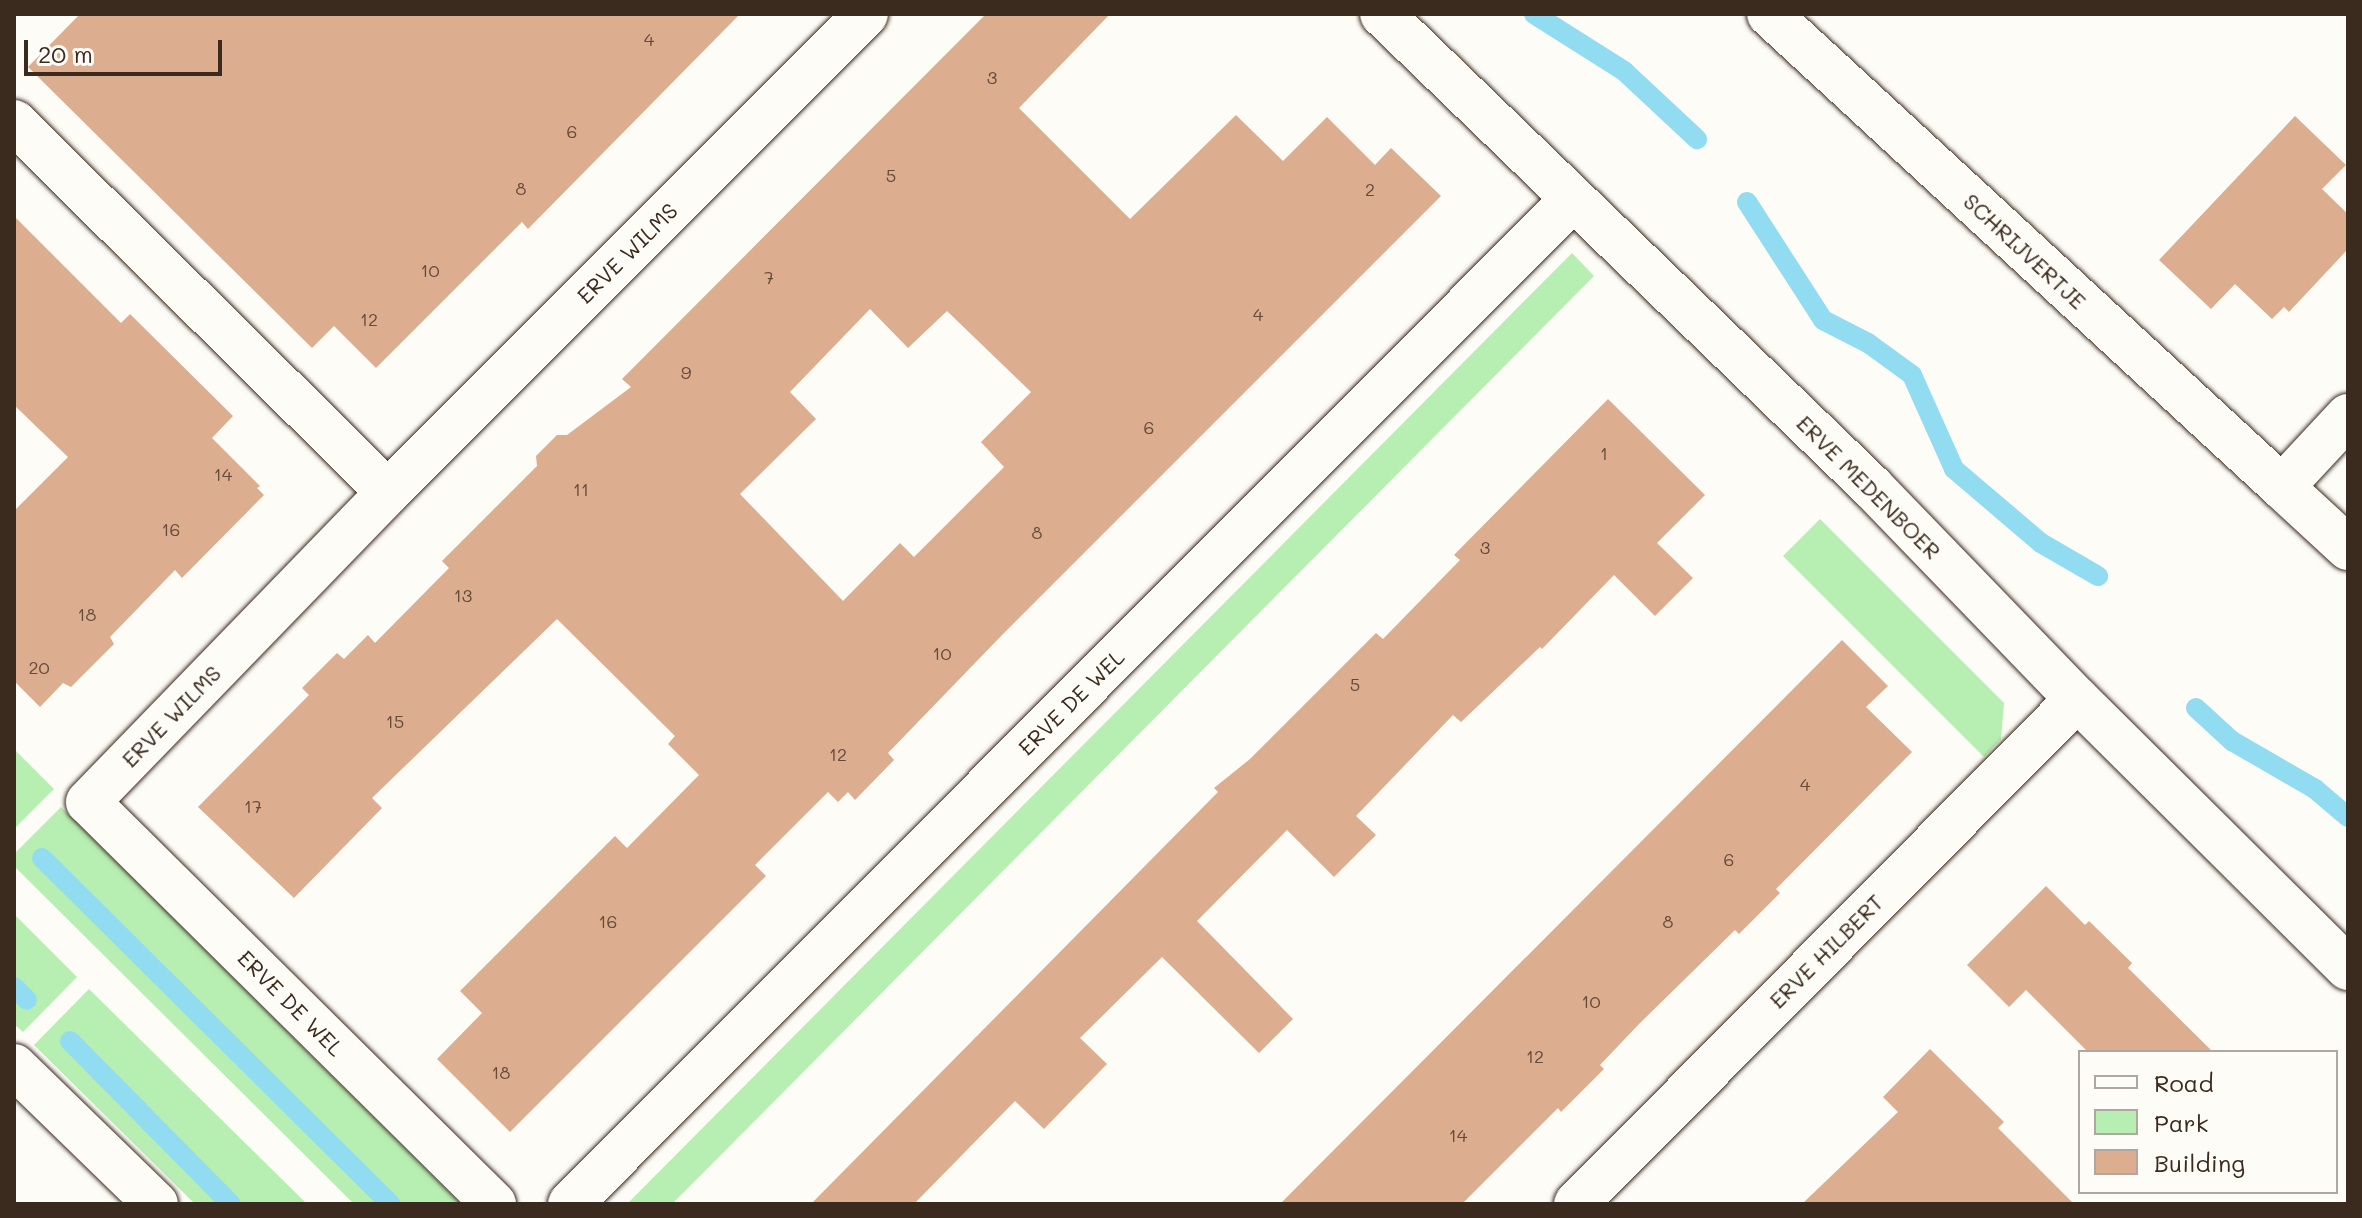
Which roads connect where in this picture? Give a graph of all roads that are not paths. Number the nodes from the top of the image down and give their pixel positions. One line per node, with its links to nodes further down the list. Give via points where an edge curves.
1 (866, 14): 8 (street, ERVE WILMS)
2 (1382, 14): 5 (street, ERVE MEDENBOER)
3 (1769, 14): 7 (street, SCHRIJVERTJE)
4 (14, 122): 8 (street)
5 (1572, 200): 10 (street, ERVE MEDENBOER, via 1872,487); 16 (street, ERVE DE WEL)
6 (2348, 416): 7 (street)
7 (2282, 487): 9 (street, SCHRIJVERTJE)
8 (388, 492): 11 (street, ERVE WILMS)
9 (2348, 548)
10 (2077, 699): 12 (street, ERVE MEDENBOER); 17 (street, ERVE HILBERT)
11 (88, 802): 15 (street, ERVE DE WEL)
12 (2348, 968)
13 (14, 1066): 14 (street)
14 (156, 1204)
15 (494, 1204)
16 (570, 1204)
17 (1576, 1204)

